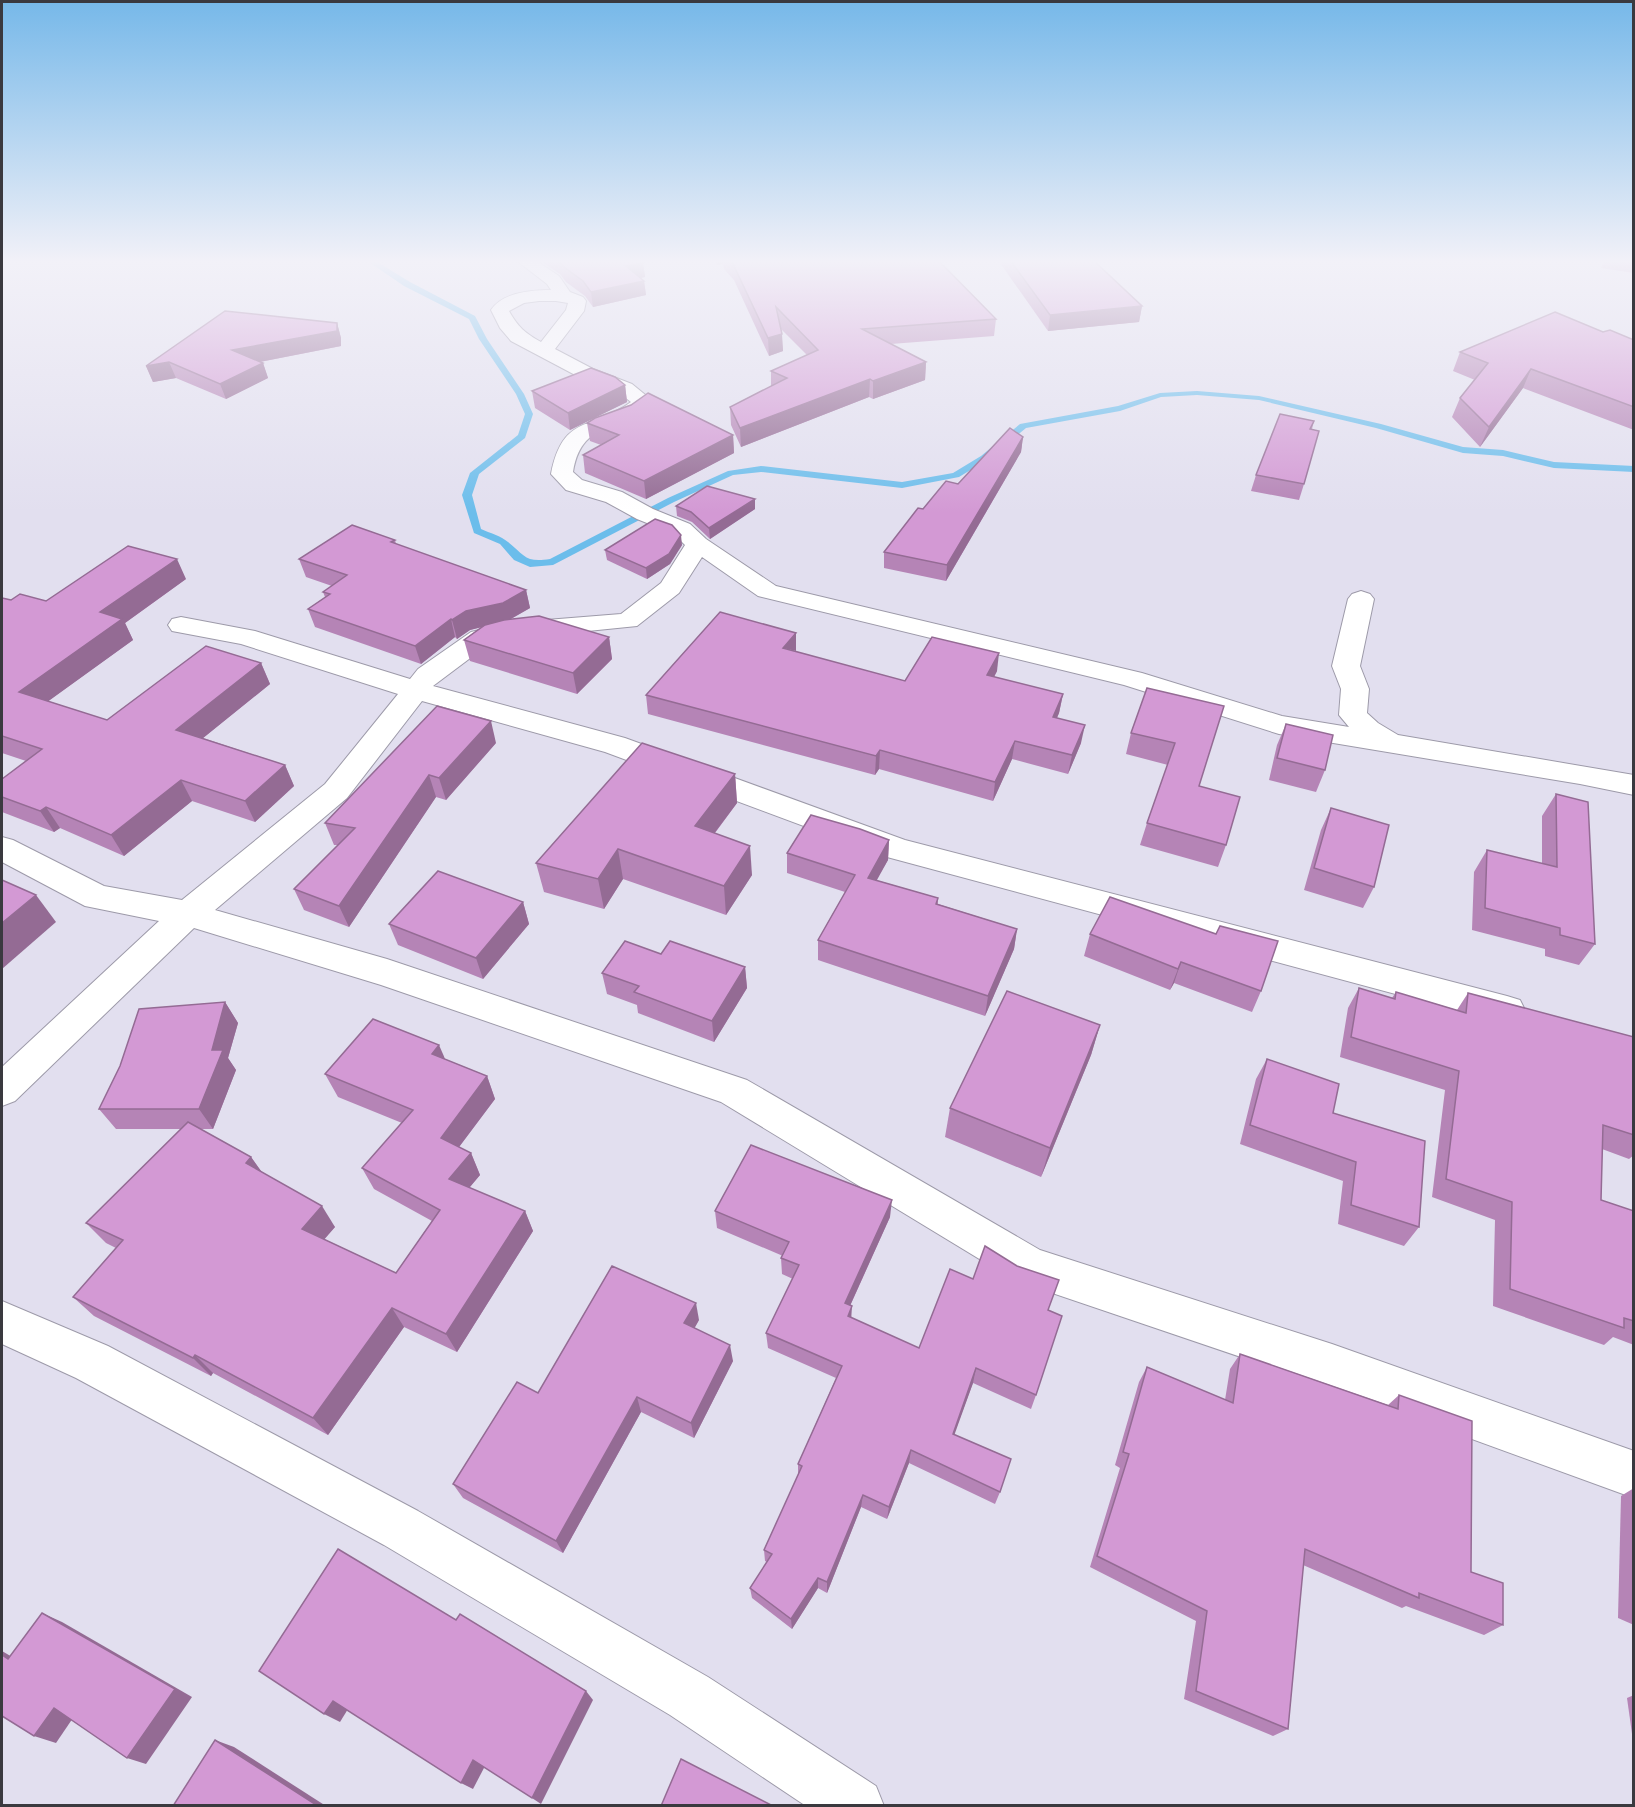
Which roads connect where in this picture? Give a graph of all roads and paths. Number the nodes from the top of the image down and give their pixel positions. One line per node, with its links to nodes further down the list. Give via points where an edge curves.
1 (532, 344): 3 (street)
2 (549, 344): 3 (street)
3 (544, 351): 4 (street, via 625,388 644,402 633,413 575,436 563,458 562,474 574,485 614,497 682,529)
4 (698, 544): 7 (street, via 670,588 628,621 509,631 480,638 428,675); 8 (street, via 767,591 1132,679 1279,725)
5 (1361, 599): 8 (street, via 1346,666 1355,689 1353,715 1368,730)
6 (182, 625): 7 (street, via 246,637)
7 (415, 690): 11 (street, via 336,791); 12 (street, via 615,745 898,849)
8 (1391, 743): 9 (street)
9 (1634, 785)
10 (2, 848): 11 (street, via 97,897)
11 (188, 914): 13 (street); 15 (street, via 387,973 734,1091 1029,1266 1332,1366)
12 (1531, 1017)
13 (2, 1090)
14 (2, 1322): 16 (street, via 92,1362 401,1528 689,1696)
15 (1634, 1475)
16 (856, 1806)

